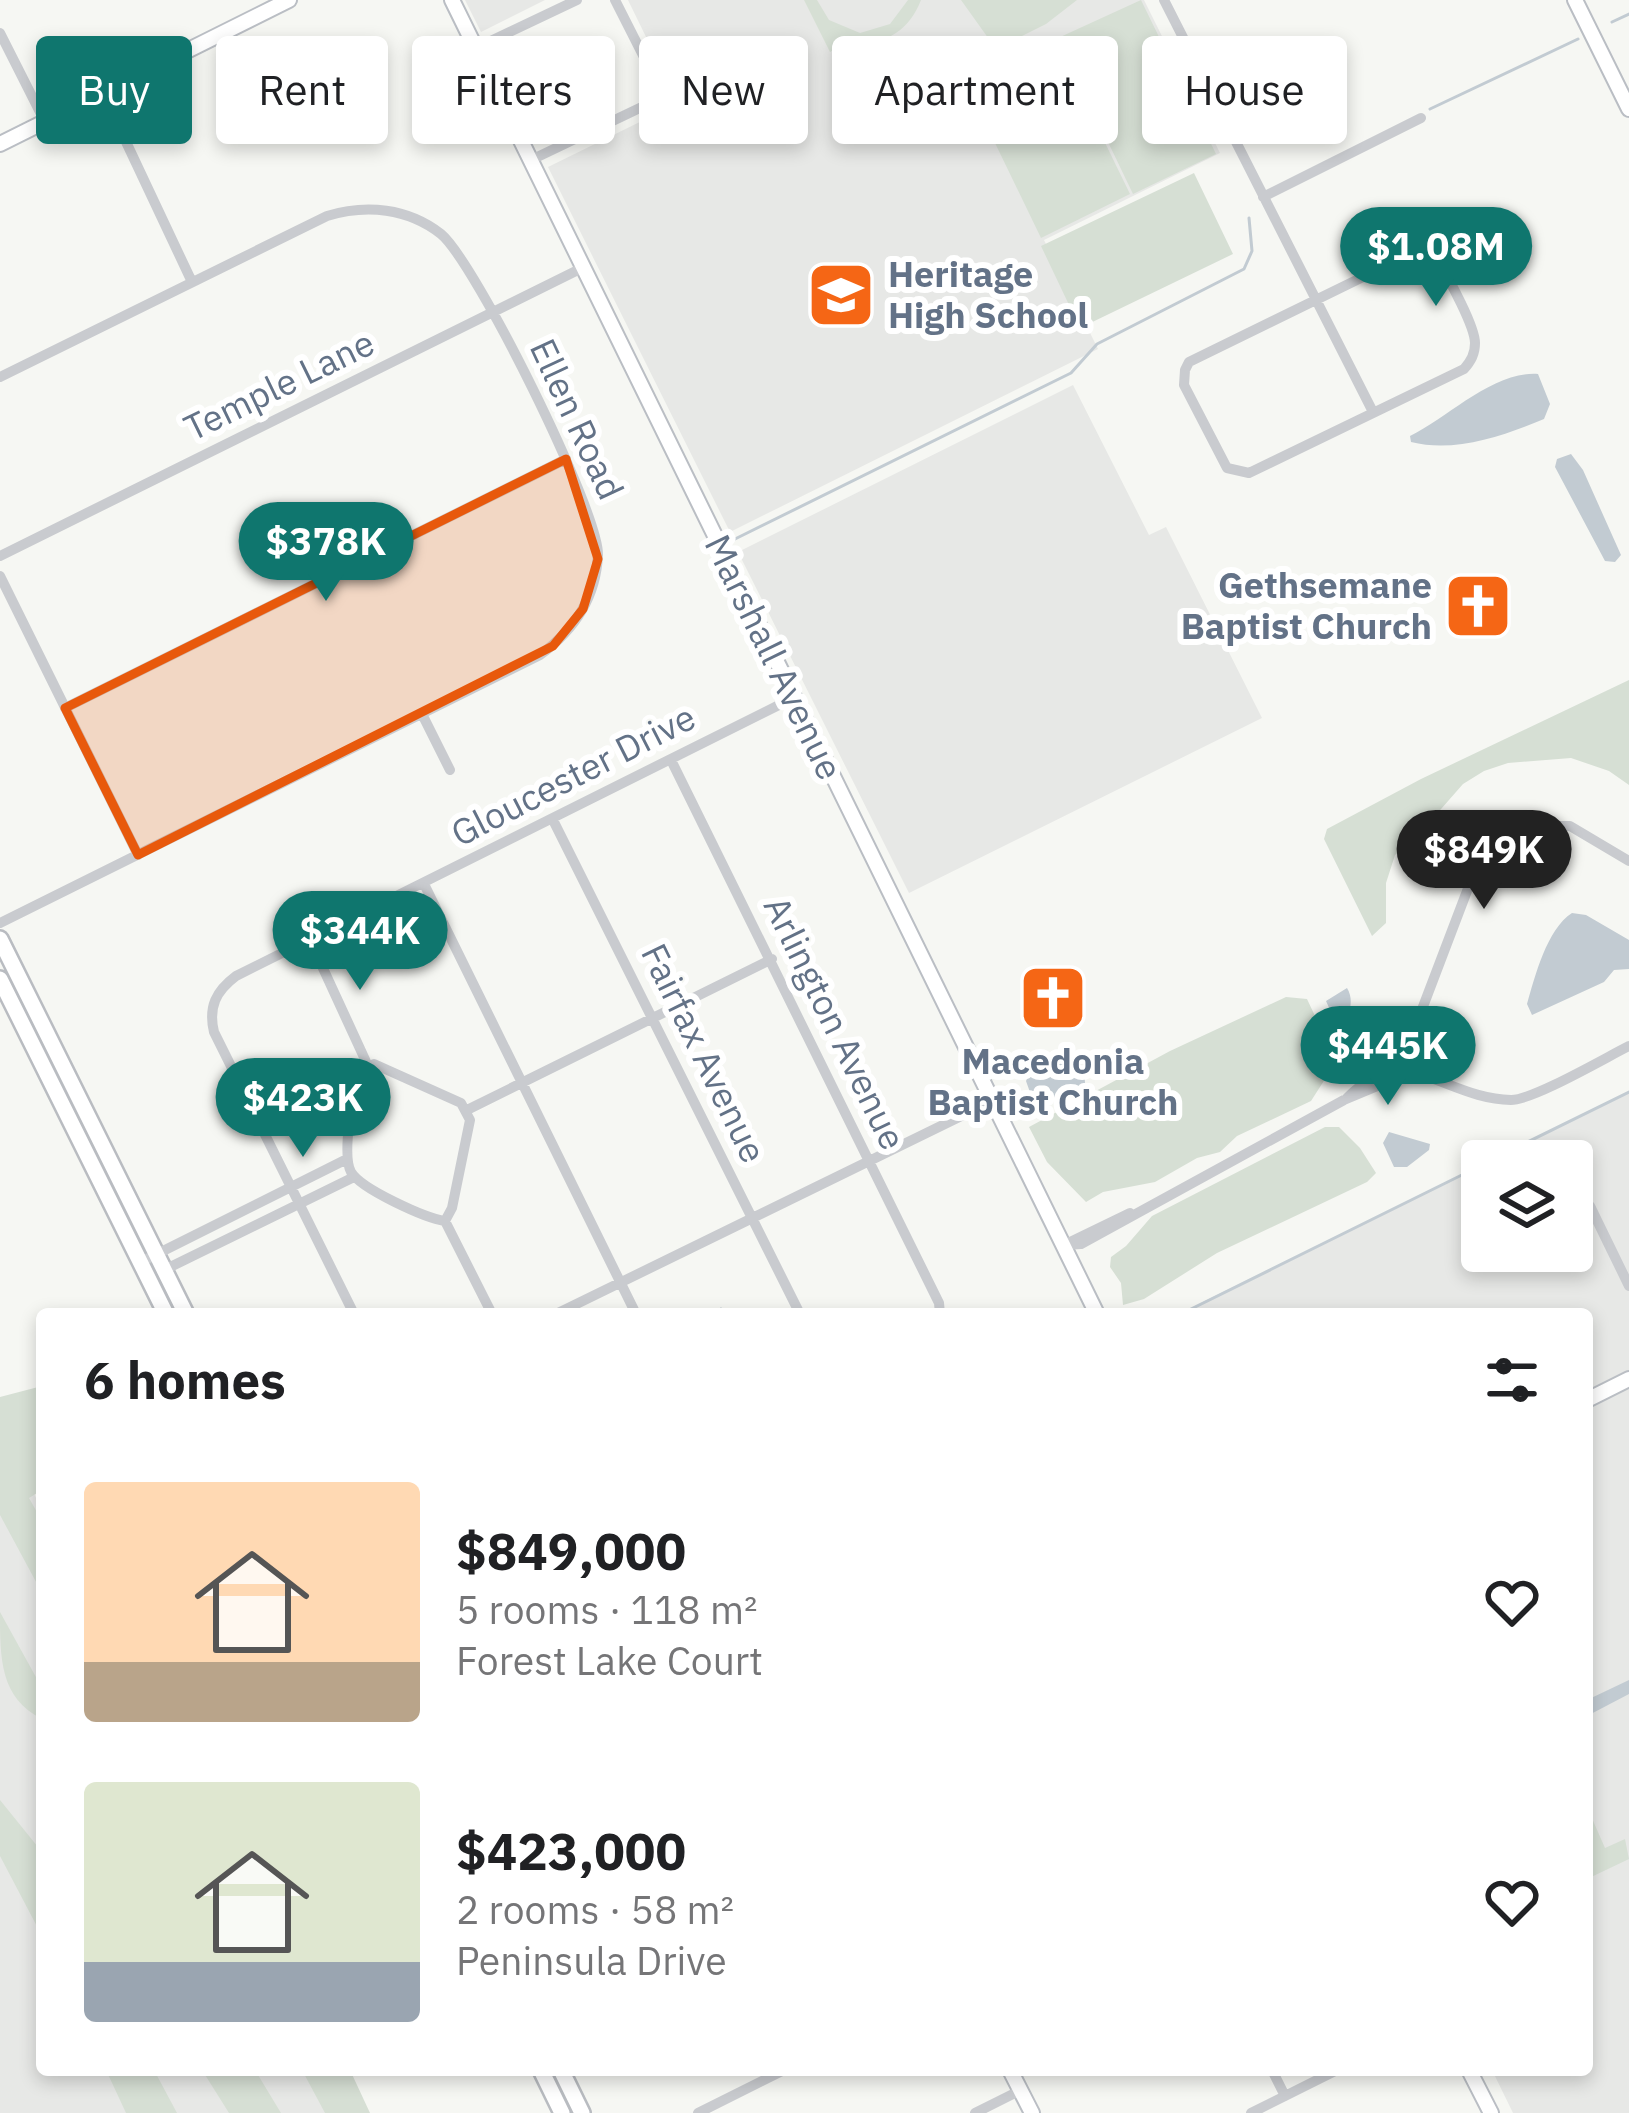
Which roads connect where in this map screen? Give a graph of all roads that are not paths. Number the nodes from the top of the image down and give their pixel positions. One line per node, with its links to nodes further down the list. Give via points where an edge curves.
1 (290, 0): 10 (street)
2 (452, 0): 8 (street, Marshall Avenue)
3 (578, 0): 9 (street)
4 (615, 0): 18 (street, via 654,77 650,100)
5 (1165, 0): 19 (street)
6 (1575, 0): 12 (street)
7 (0, 33): 11 (street)
8 (470, 36)
9 (502, 36)
10 (192, 49)
11 (36, 104)
12 (1629, 109)
13 (1421, 118): 19 (street)
14 (36, 126): 15 (street)
15 (0, 144)
16 (127, 144): 21 (street)
17 (523, 144): 18 (street, Marshall Avenue)
18 (531, 160): 20 (street, Marshall Avenue)
19 (1263, 197): 22 (street)
20 (584, 267): 23 (street, Temple Lane); 29 (street, Marshall Avenue)
21 (192, 282): 23 (street, Ellen Road, via 327,216 386,210 444,237); 24 (street, Ellen Road)
22 (1314, 298): 25 (street); 25 (street, via 1414,252 1434,259 1448,280 1475,339 1470,362); 25 (street, via 1184,370 1216,452 1227,468 1249,473)
23 (492, 314): 26 (street, Ellen Road); 27 (street, Temple Lane)
24 (0, 377)
25 (1372, 412)
26 (566, 459): 30 (street); 31 (street, Ellen Road, via 597,538 583,609 540,656)
27 (0, 556)
28 (0, 576): 30 (street)
29 (793, 698): 32 (street, Gloucester Drive); 48 (street, Marshall Avenue)
30 (65, 709): 35 (street)
31 (422, 714): 33 (street); 35 (street, Ellen Road)
32 (671, 760): 34 (street, Gloucester Drive); 41 (street, Arlington Avenue)
33 (450, 770)
34 (553, 820): 37 (street, Gloucester Drive); 43 (street, Fairfax Avenue)
35 (138, 855): 38 (street, Ellen Road)
36 (1629, 861): 46 (street, via 1570,826 1552,826 1483,860)
37 (424, 884): 40 (street, Gloucester Drive); 47 (street)
38 (0, 923)
39 (0, 939): 59 (main road)
40 (310, 940): 45 (street); 53 (street, Gloucester Drive, via 227,983 213,1001 212,1022)
41 (772, 959): 43 (street); 51 (street, Arlington Avenue)
42 (0, 979): 59 (main road)
43 (653, 1018): 47 (street); 56 (street, Fairfax Avenue)
44 (1629, 1046): 46 (street, via 1513,1100)
45 (368, 1066): 49 (street, via 383,1065); 50 (street, via 358,1079)
46 (1403, 1069): 58 (street, via 1081,1244)
47 (522, 1083): 49 (street); 60 (street)
48 (992, 1101): 51 (street); 58 (street, Marshall Avenue)
49 (467, 1110): 57 (street)
50 (347, 1159): 52 (street); 53 (street)
51 (869, 1161): 56 (street); 69 (street, Arlington Avenue)
52 (354, 1177): 54 (street); 57 (street)
53 (290, 1187): 54 (street); 59 (street)
54 (298, 1204): 59 (street); 64 (street)
55 (1593, 1212): 61 (street)
56 (752, 1219): 60 (street); 68 (street, Fairfax Avenue)
57 (445, 1221): 65 (street)
58 (1064, 1246): 70 (street, Marshall Avenue)
59 (152, 1266): 62 (main road); 63 (main road)
60 (621, 1282): 66 (street); 67 (street)
61 (1629, 1286)
62 (164, 1308)
63 (182, 1308)
64 (351, 1308)
65 (489, 1308)
66 (568, 1308)
67 (633, 1308)
68 (797, 1308)
69 (939, 1308)
70 (1094, 1308)
71 (1629, 1379): 72 (street)
72 (1593, 1397)
73 (544, 2076): 82 (main road)
74 (564, 2076): 83 (main road)
75 (772, 2076): 84 (street)
76 (1013, 2076): 80 (street)
77 (1275, 2076): 81 (street)
78 (1325, 2076): 81 (street)
79 (1472, 2076): 88 (street)
80 (1021, 2090): 85 (street); 86 (street)
81 (1285, 2096): 87 (street)
82 (562, 2113)
83 (582, 2113)
84 (698, 2113)
85 (974, 2113)
86 (1032, 2113)
87 (1251, 2113)
88 (1491, 2113)

